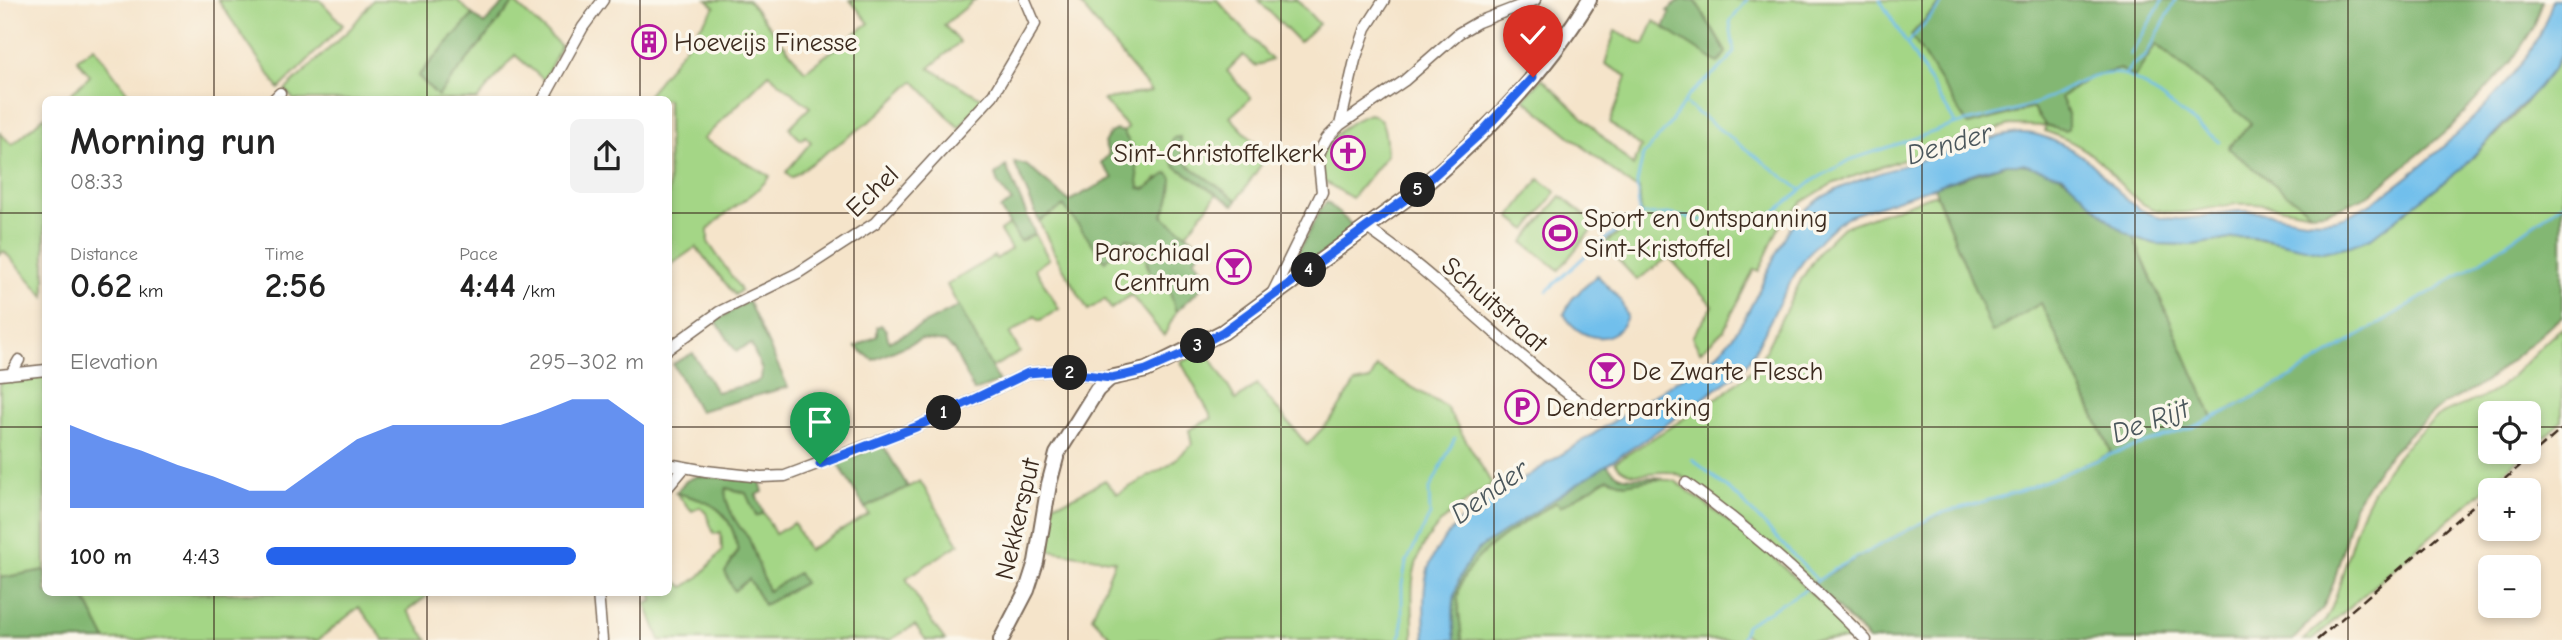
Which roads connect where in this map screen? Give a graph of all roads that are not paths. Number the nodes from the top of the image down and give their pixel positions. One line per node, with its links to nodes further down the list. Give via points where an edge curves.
1 (603, 0): 6 (street)
2 (1025, 0): 10 (street, Echel, via 1035,24 993,95 875,223 798,273 719,312)
3 (1384, 0): 7 (street, via 1366,27)
4 (1535, 0): 7 (street, via 1459,33 1404,80)
5 (1587, 1): 8 (street, via 1560,45 1492,123 1441,172)
6 (545, 96)
7 (1340, 125): 9 (street, via 1320,148 1317,163 1322,191)
8 (1367, 228): 9 (street); 15 (street, Schuitstraat, via 1416,263 1574,400)
9 (1271, 298): 14 (street, via 1189,351 1146,370)
10 (672, 346)
11 (19, 360): 13 (street)
12 (42, 370): 13 (street)
13 (6, 374)
14 (1111, 378): 17 (street, via 1028,373 916,427 785,476); 22 (street, Nekkersput, via 1097,390 1057,454 1036,562)
15 (1597, 412)
16 (672, 465): 17 (street)
17 (684, 468): 18 (street)
18 (672, 483)
19 (1686, 483): 23 (street, via 1805,579)
20 (598, 596): 21 (street)
21 (602, 640)
22 (1002, 640)
23 (1866, 640)

